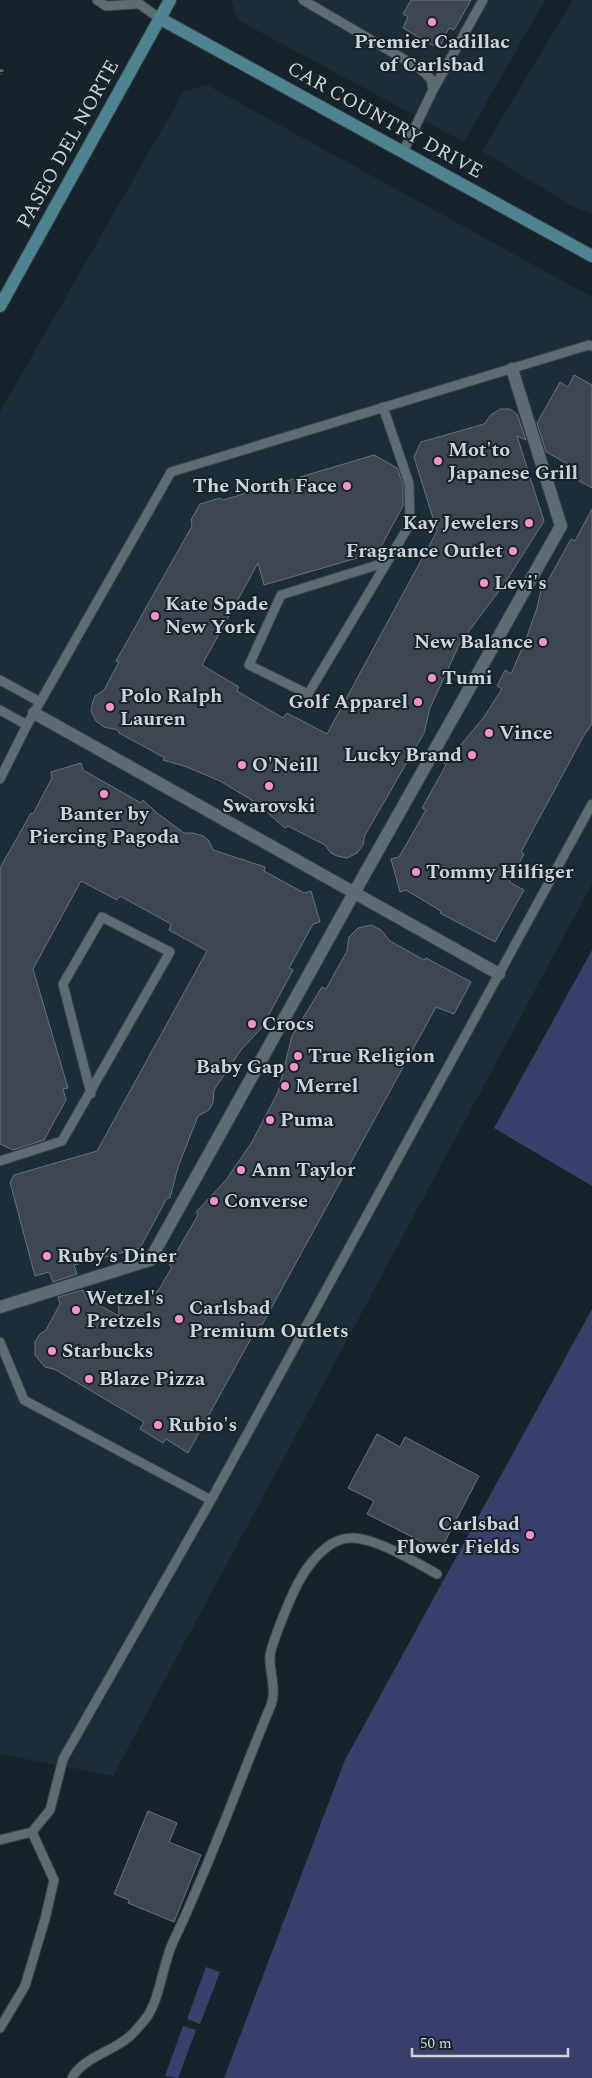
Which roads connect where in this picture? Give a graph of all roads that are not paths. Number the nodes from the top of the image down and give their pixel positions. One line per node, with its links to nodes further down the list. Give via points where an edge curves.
1 (97, 0): 5 (lane, via 106,6)
2 (170, 0): 6 (street, PASEO DEL NORTE)
3 (302, 0): 7 (lane, via 420,68 431,79)
4 (483, 0): 7 (lane)
5 (135, 2): 6 (lane)
6 (159, 18): 8 (street, CAR COUNTRY DRIVE); 10 (street, PASEO DEL NORTE)
7 (433, 90): 8 (lane)
8 (403, 152): 9 (street, CAR COUNTRY DRIVE)
9 (592, 256)
10 (0, 306)
11 (592, 346): 12 (lane)
12 (512, 369): 13 (lane); 21 (street, via 561,526)
13 (383, 407): 14 (lane, via 409,483 410,524); 16 (lane, via 171,472)
14 (387, 562): 14 (lane, via 308,694 248,665 281,595)
15 (0, 680): 16 (lane)
16 (37, 707): 18 (lane); 21 (street)
17 (0, 710): 18 (lane)
18 (27, 725): 19 (lane)
19 (0, 779)
20 (592, 804): 22 (lane)
21 (354, 893): 22 (street); 25 (street, via 150,1260)
22 (499, 974): 27 (lane)
23 (91, 1094): 23 (lane, via 170,952 102,917 63,984); 24 (lane, via 62,1141)
24 (0, 1161)
25 (0, 1307)
26 (1, 1347): 27 (lane, via 24,1400)
27 (211, 1500): 29 (lane, via 63,1759 50,1810)
28 (437, 1574): 32 (lane, via 375,1543 352,1538 338,1540 315,1558 294,1589 277,1633 270,1655 272,1700 202,1881 172,1944 147,2016 129,2038 97,2055)
29 (32, 1832): 30 (lane); 31 (lane, via 54,1880 25,1986)
30 (0, 1840)
31 (0, 2028)
32 (72, 2078)

